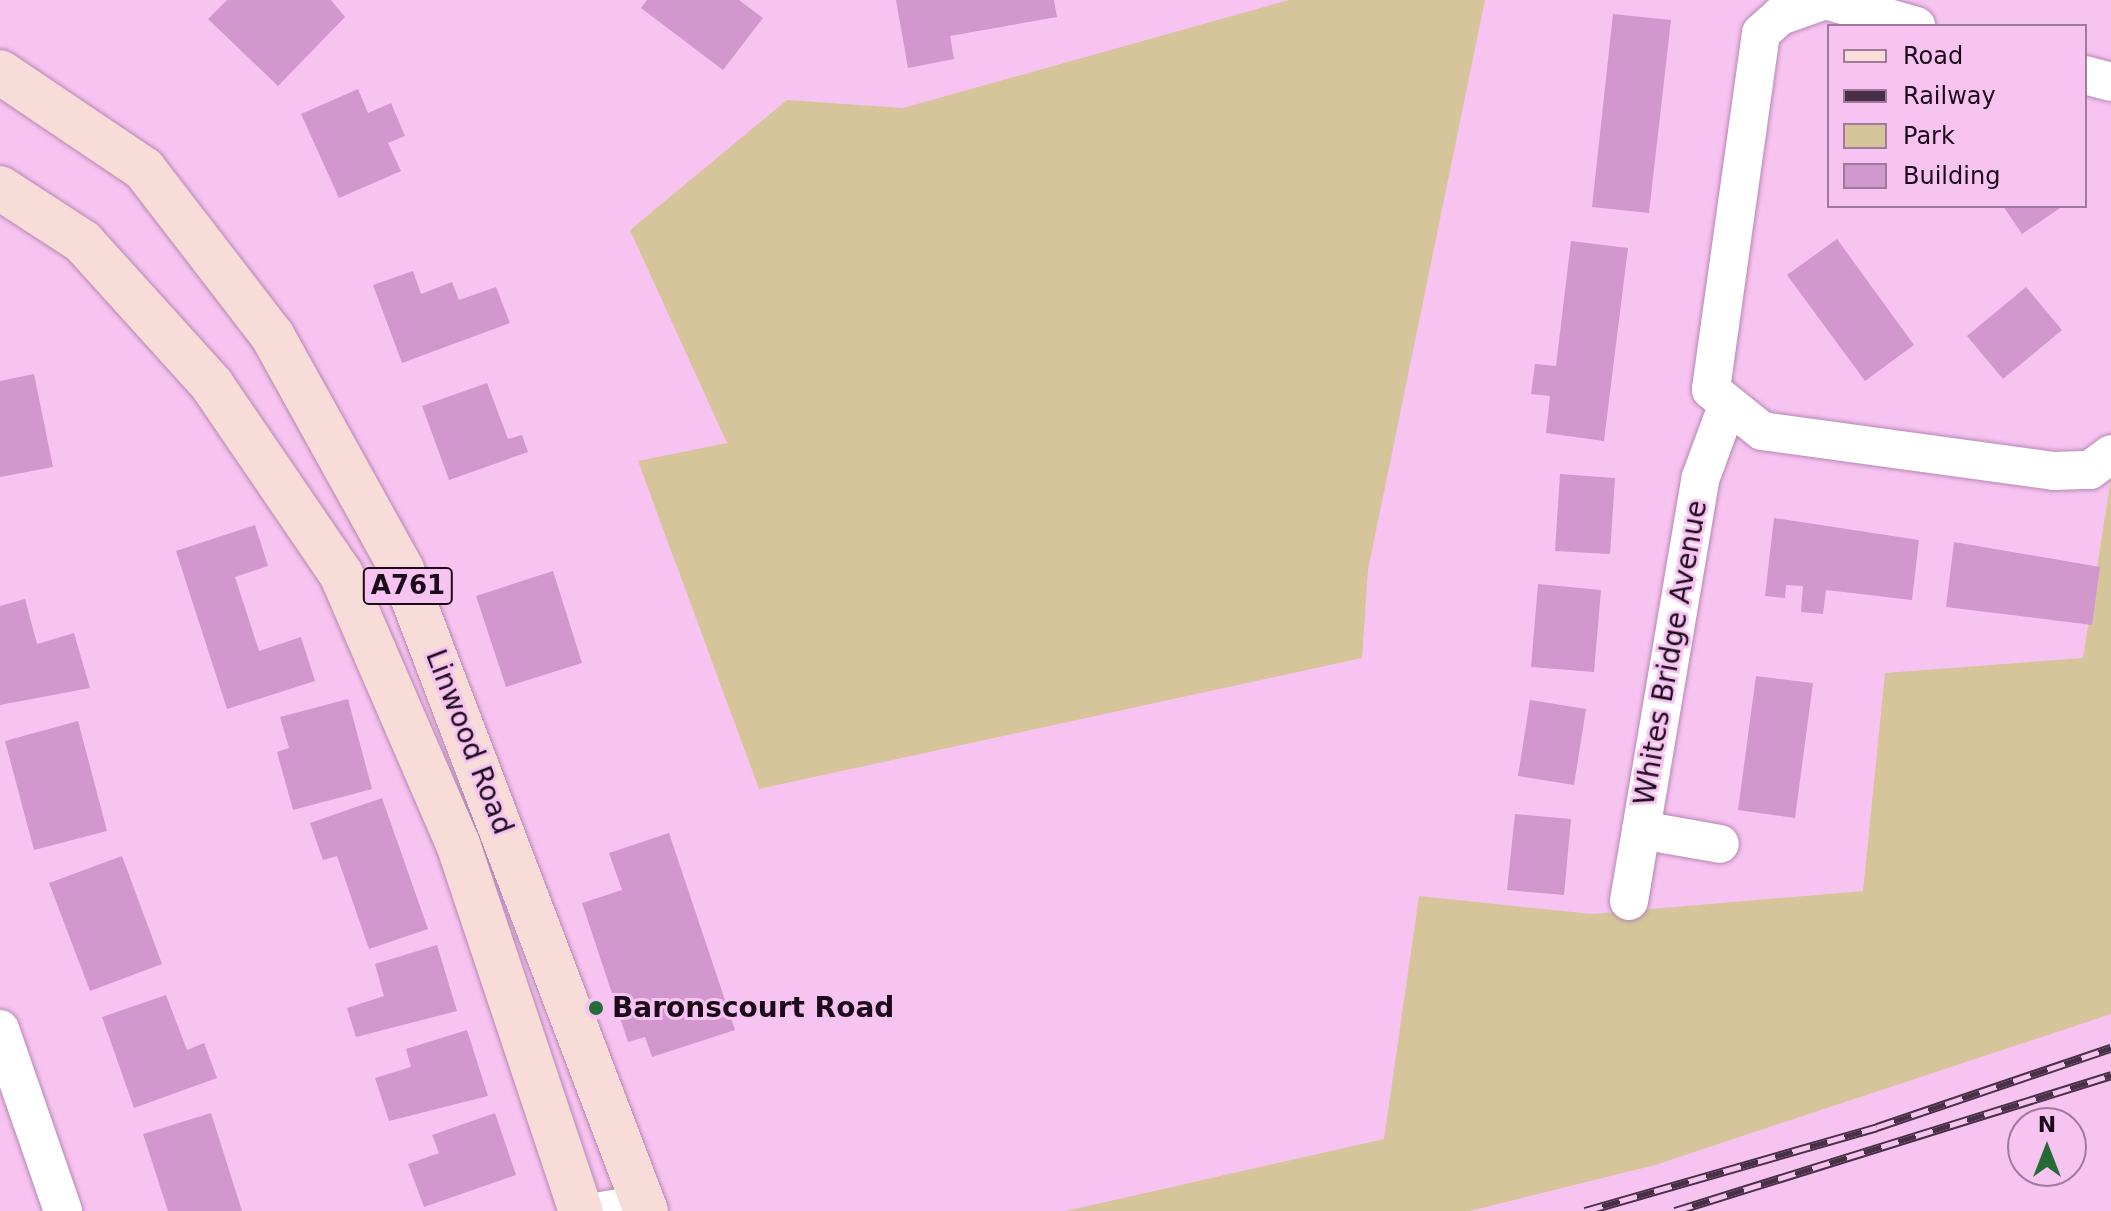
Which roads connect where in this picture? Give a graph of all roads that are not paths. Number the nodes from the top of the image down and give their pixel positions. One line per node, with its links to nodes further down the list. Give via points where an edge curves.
1 (1825, 0): 2 (street); 3 (street)
2 (1777, 8): 8 (street, via 1761,33 1710,368 1711,390)
3 (1909, 24)
4 (0, 72): 14 (main road, Linwood Road / A761, via 144,169 272,335 402,570)
5 (2087, 76): 6 (street)
6 (2111, 82)
7 (0, 188): 16 (main road, Linwood Road / A761, via 83,242 212,385 341,574 458,844)
8 (1726, 409): 9 (street, via 1762,431 2054,471 2090,470); 10 (street, Whites Bridge Avenue, via 1701,477)
9 (2111, 454)
10 (1641, 830): 11 (street); 12 (street, Whites Bridge Avenue)
11 (1720, 844)
12 (1629, 901)
13 (0, 1029): 15 (street)
14 (645, 1207): 17 (street)
15 (63, 1211)
16 (581, 1211)
17 (601, 1211)

